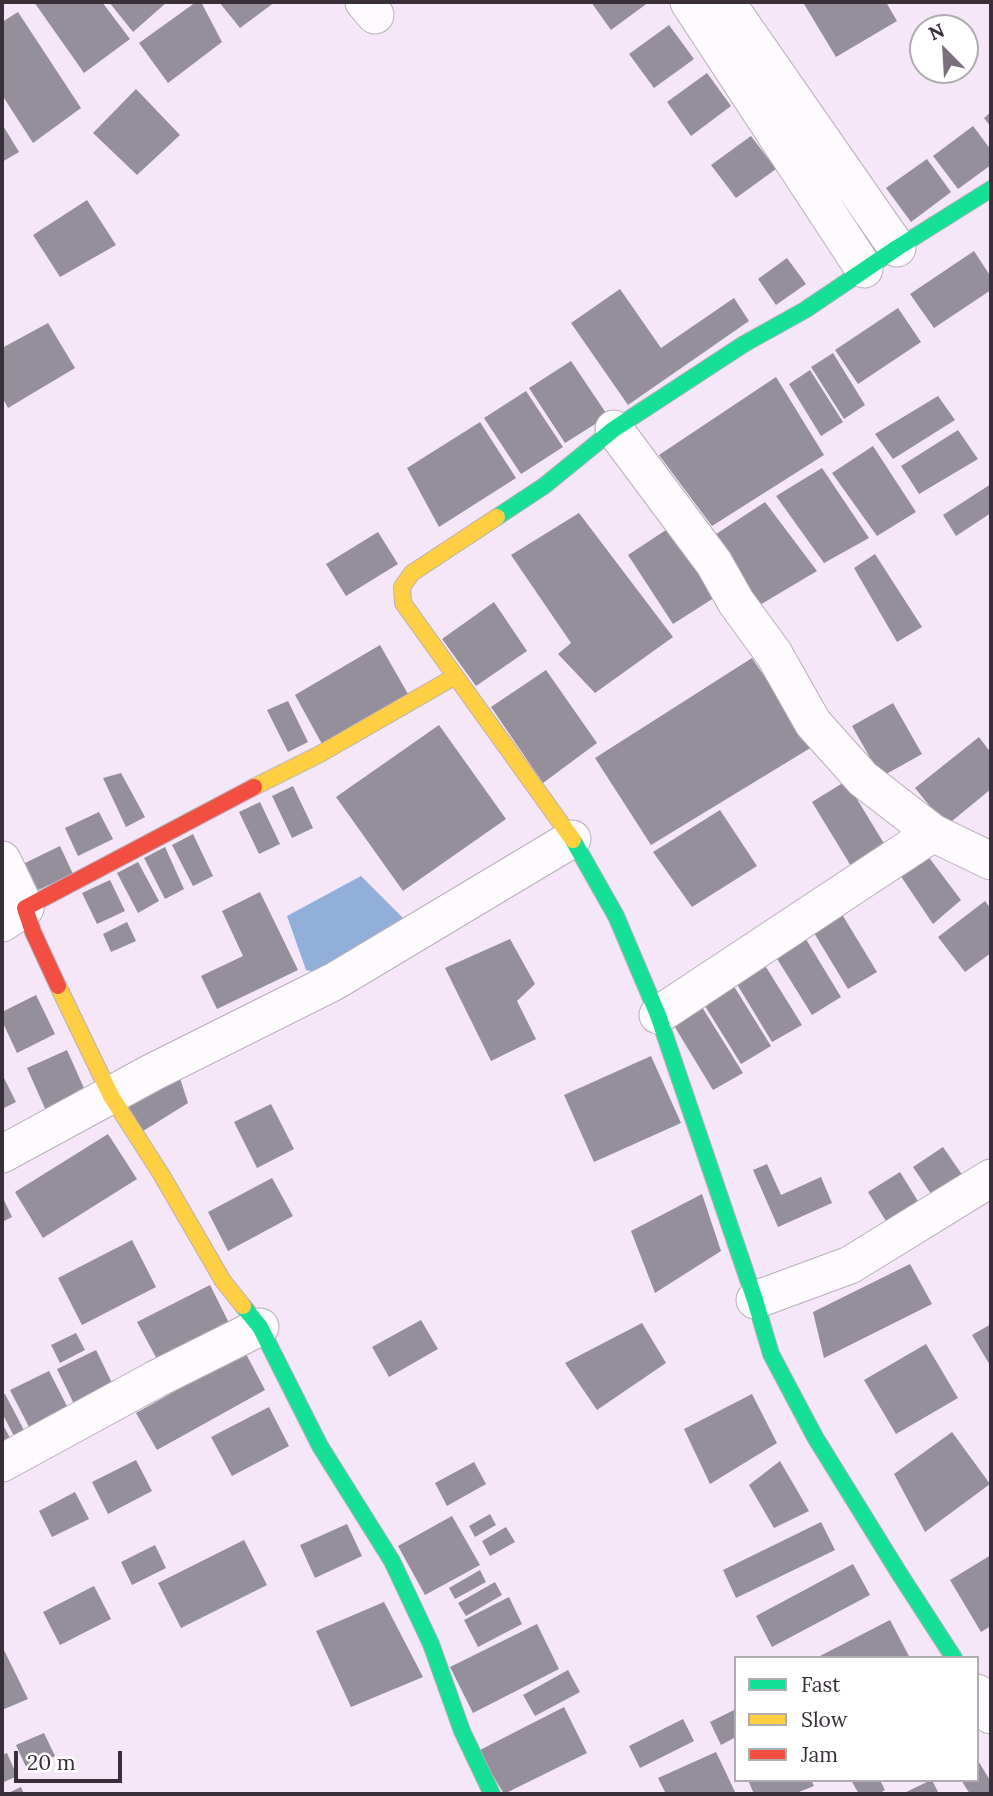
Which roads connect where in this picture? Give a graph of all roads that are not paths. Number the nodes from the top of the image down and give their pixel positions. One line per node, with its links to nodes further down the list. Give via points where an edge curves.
1 (689, 2): 5 (street)
2 (726, 2): 4 (street)
3 (991, 189): 4 (street)
4 (897, 248): 5 (street)
5 (864, 270): 6 (street)
6 (614, 429): 7 (street, via 544,486 412,573 402,587 403,603); 8 (street, via 714,563 813,723 863,779)
7 (454, 677): 9 (street); 12 (street, via 320,754)
8 (933, 832): 11 (street); 13 (street)
9 (572, 839): 13 (street, via 616,916); 14 (street, via 335,981)
10 (2, 860): 12 (street)
11 (991, 861)
12 (13, 915): 14 (street, via 33,932)
13 (658, 1014): 17 (street)
14 (111, 1096): 15 (street); 18 (street, via 223,1281)
15 (2, 1154)
16 (991, 1178): 17 (street, via 850,1265)
17 (755, 1300): 20 (street, via 771,1354 815,1437)
18 (260, 1327): 19 (street); 23 (street, via 320,1446 392,1561 431,1644 461,1731)
19 (2, 1463)
20 (953, 1656)
21 (979, 1696): 22 (street)
22 (991, 1715)
23 (492, 1794)

